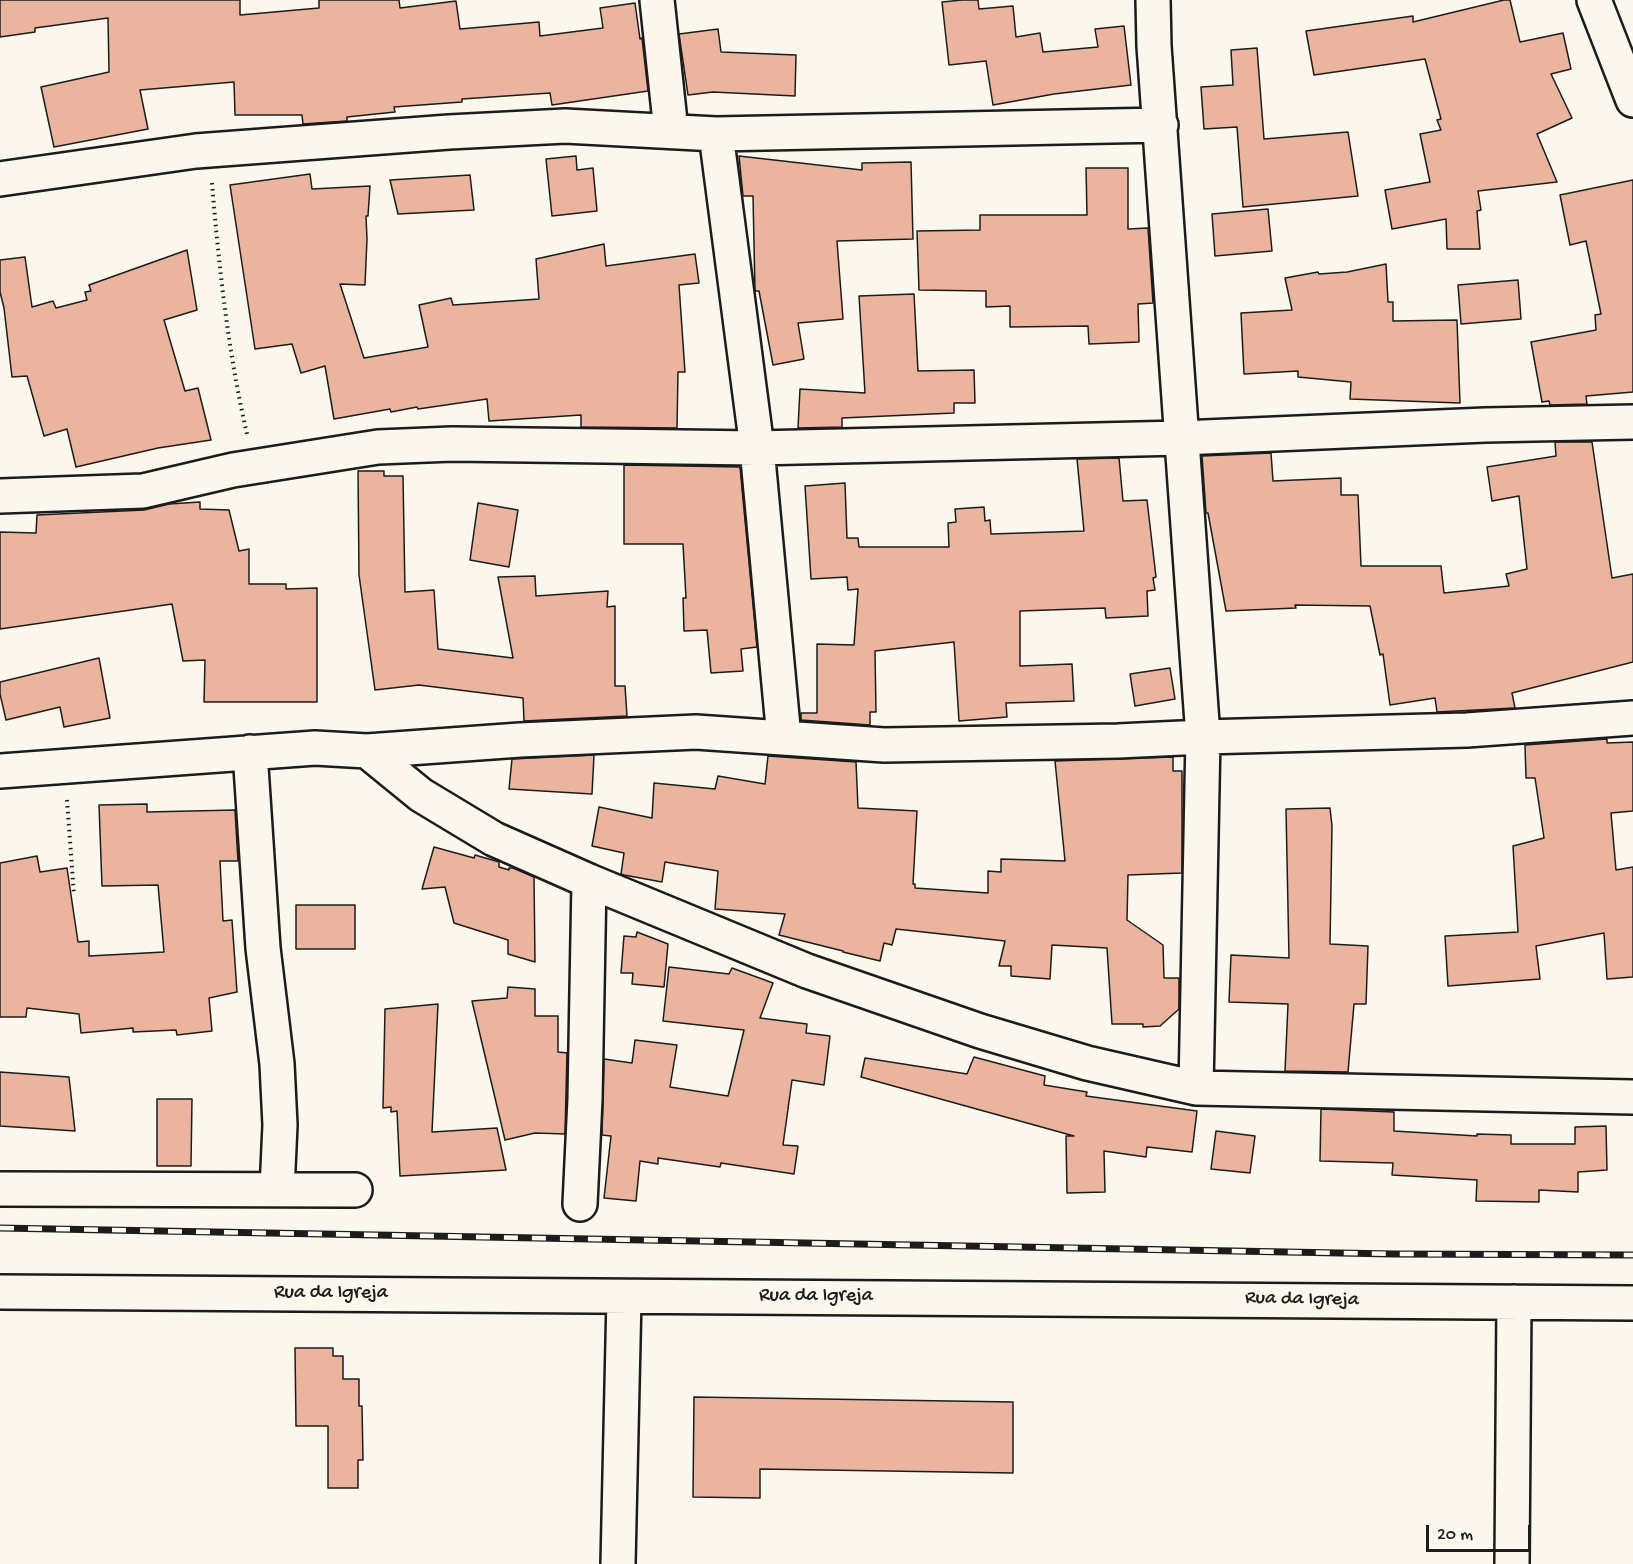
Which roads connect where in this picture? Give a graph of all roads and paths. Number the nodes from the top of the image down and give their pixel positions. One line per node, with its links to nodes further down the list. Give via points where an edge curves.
1 (657, 0): 6 (street)
2 (1153, 0): 5 (street)
3 (1594, 0): 4 (street)
4 (1633, 100)
5 (1161, 125): 7 (street); 11 (street)
6 (671, 131): 7 (street); 8 (street, via 565,126)
7 (716, 134): 12 (street)
8 (210, 150): 9 (street); 13 (path, via 219,264 241,410)
9 (0, 179)
10 (1633, 422): 11 (street)
11 (1180, 438): 12 (street); 16 (street)
12 (757, 448): 13 (street, via 452,444 378,447); 17 (street)
13 (254, 467): 14 (street, via 143,491)
14 (0, 496)
15 (1633, 718): 16 (street, via 1467,730)
16 (1203, 737): 17 (street, via 884,745); 24 (street)
17 (784, 738): 18 (street, via 696,732)
18 (367, 751): 19 (street, via 315,748); 22 (street, via 421,795 494,839)
19 (250, 752): 20 (street); 27 (street, via 263,948 277,1064)
20 (65, 766): 21 (street); 23 (path)
21 (0, 771)
22 (589, 881): 24 (street, via 807,971 980,1031 1087,1063); 29 (street)
23 (74, 895)
24 (1196, 1088): 25 (street)
25 (1633, 1097)
26 (0, 1189): 27 (street)
27 (277, 1190): 28 (street)
28 (355, 1190)
29 (580, 1204)
30 (0, 1292): 31 (street, Rua da Igreja)
31 (624, 1296): 32 (street, Rua da Igreja); 34 (street)
32 (1514, 1302): 33 (street, Rua da Igreja); 35 (street)
33 (1633, 1303)
34 (618, 1564)
35 (1512, 1564)

